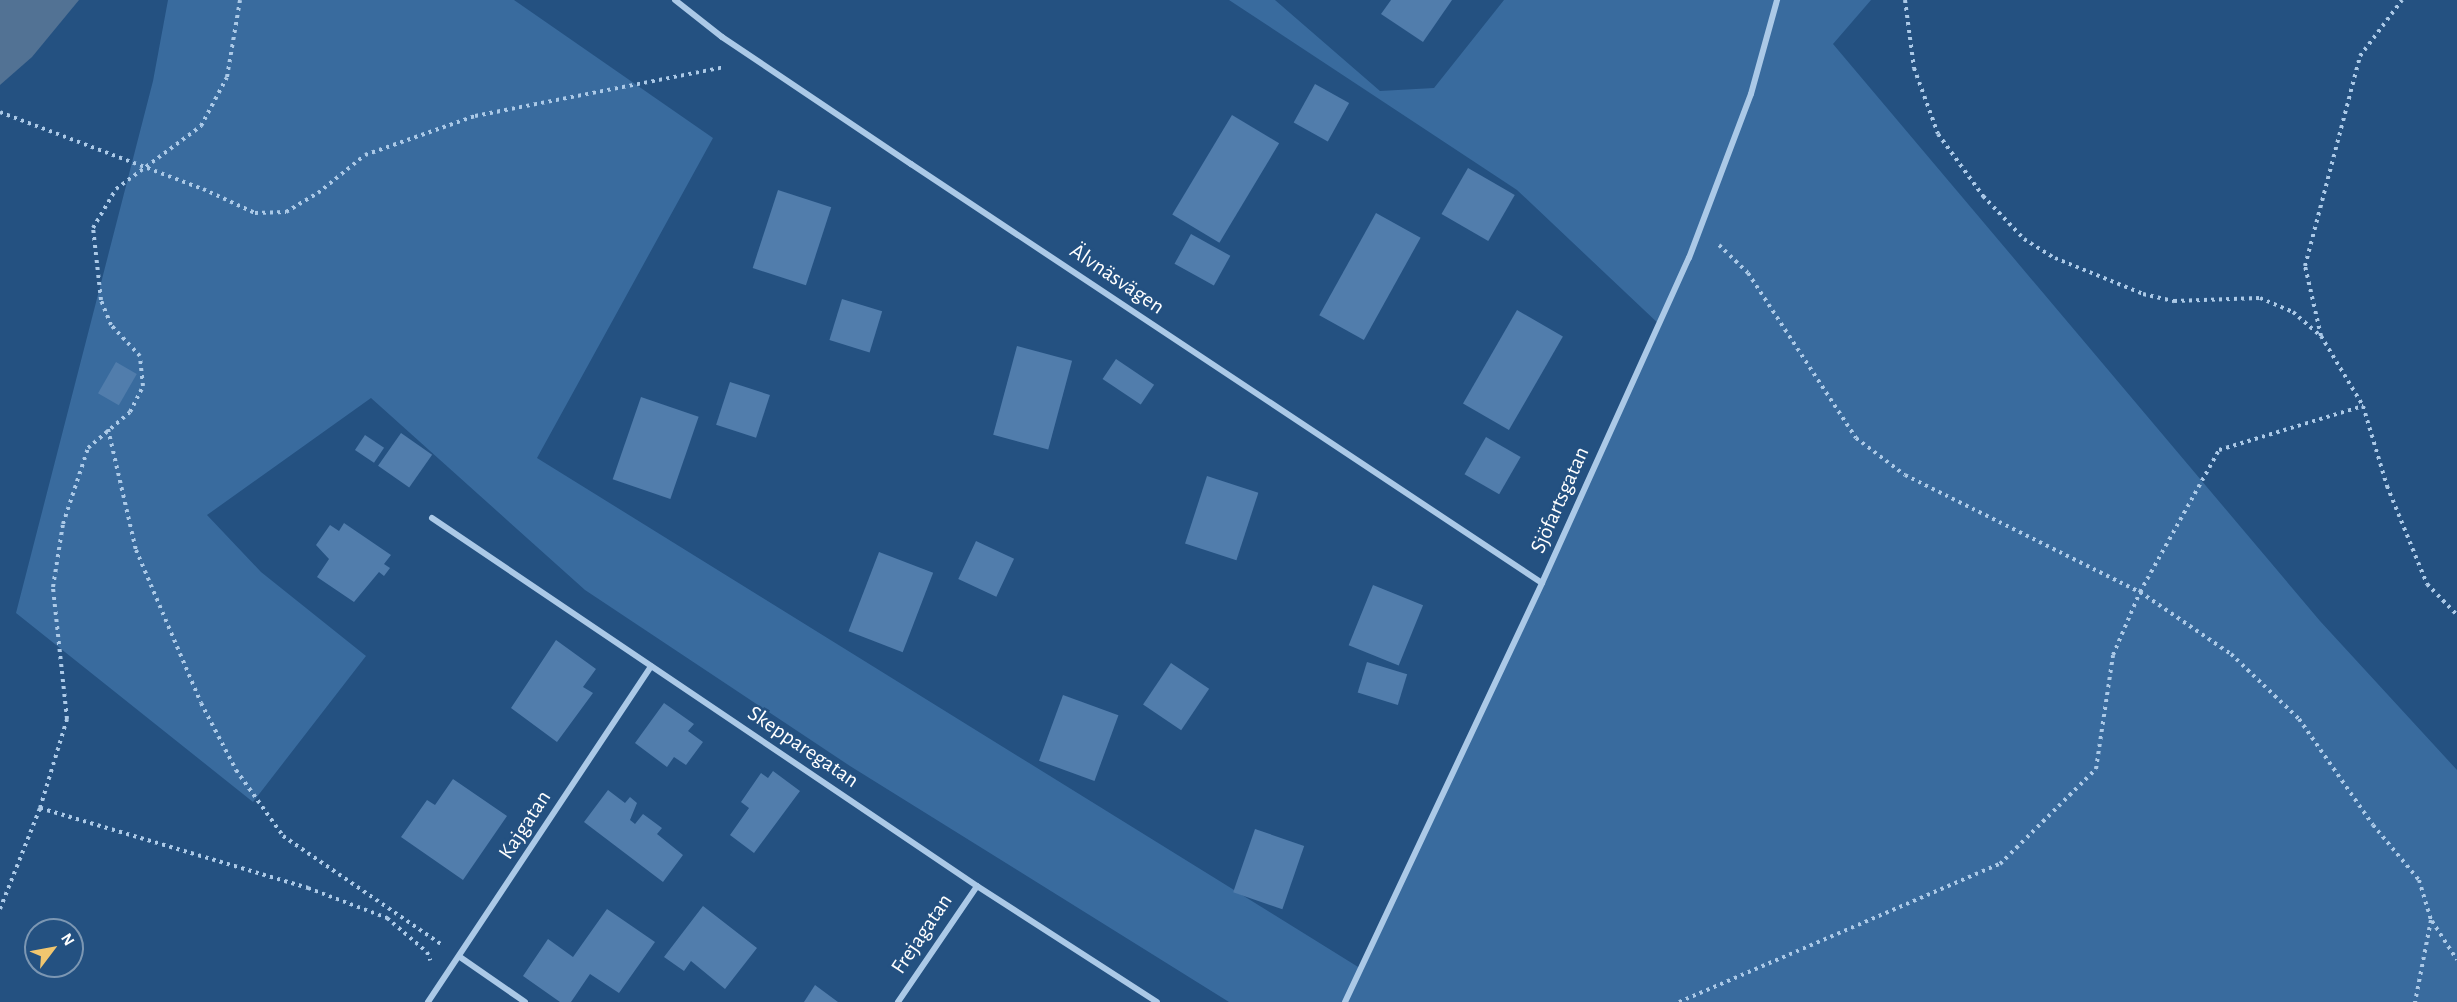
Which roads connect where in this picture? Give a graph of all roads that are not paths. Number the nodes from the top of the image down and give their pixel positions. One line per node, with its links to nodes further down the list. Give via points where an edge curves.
1 (675, 0): 4 (street, Älvnäsvägen, via 756,60)
2 (1777, 0): 4 (street, Sjöfartsgatan, via 1751,94 1701,228)
3 (432, 518): 5 (street, Skepparegatan)
4 (1542, 583): 12 (street, Sjöfartsgatan)
5 (651, 666): 6 (street, Skepparegatan); 7 (street, Kajgatan)
6 (976, 886): 10 (street, Frejagatan); 11 (street, Skepparegatan)
7 (460, 957): 8 (street, Kajgatan); 9 (street)
8 (428, 1002)
9 (525, 1002)
10 (898, 1002)
11 (1157, 1002)
12 (1345, 1002)

